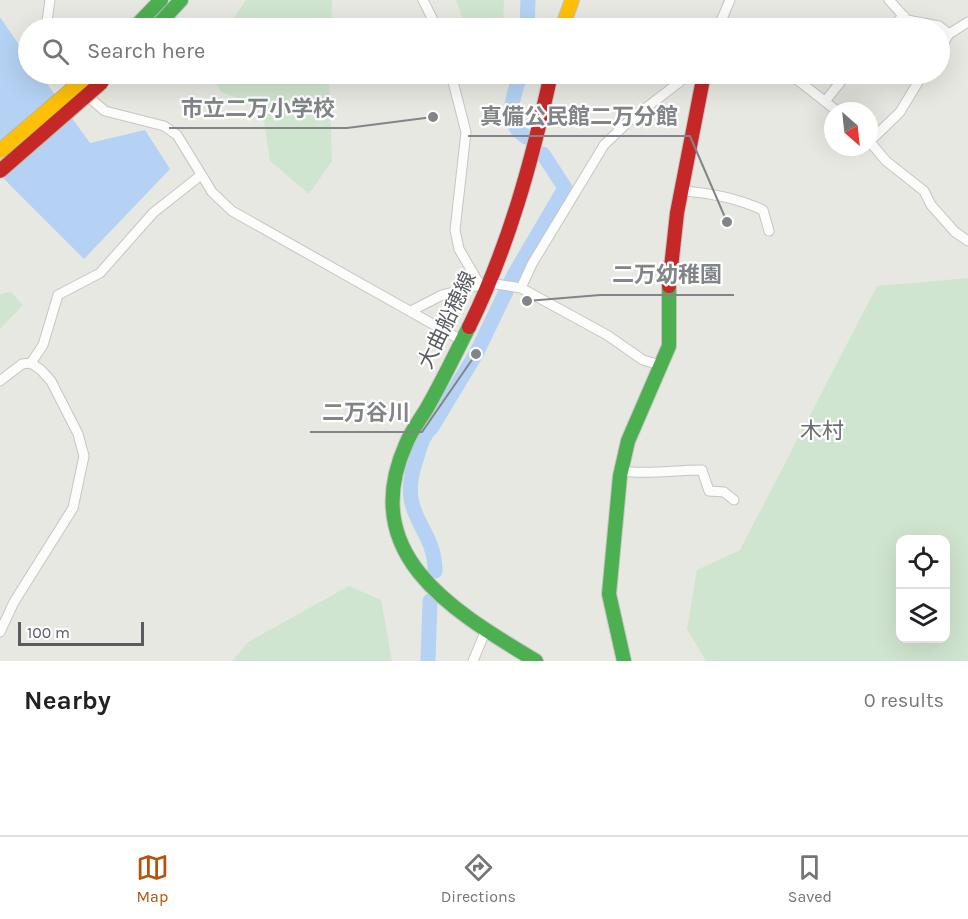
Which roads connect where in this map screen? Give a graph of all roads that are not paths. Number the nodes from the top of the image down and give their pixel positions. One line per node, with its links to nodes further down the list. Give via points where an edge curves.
1 (61, 0): 8 (street)
2 (161, 0): 11 (main road)
3 (181, 0): 12 (main road)
4 (423, 0): 13 (street)
5 (572, 0): 14 (main road)
6 (730, 0): 15 (street)
7 (889, 0): 9 (street)
8 (50, 2): 10 (street)
9 (904, 16): 16 (street)
10 (48, 18)
11 (144, 18)
12 (164, 18)
13 (432, 18)
14 (566, 18)
15 (722, 18)
16 (902, 18)
17 (968, 22): 18 (street)
18 (950, 33)
19 (73, 84): 34 (street, via 105,111 164,126 177,135)
20 (78, 84): 31 (main road, bridge)
21 (99, 84): 33 (main road, bridge)
22 (454, 84): 38 (street, via 466,132 455,230 459,249)
23 (549, 84): 38 (main road, 大曲船穂線, via 538,137)
24 (677, 84): 39 (street, via 604,145)
25 (702, 84): 35 (main road)
26 (804, 84): 29 (street)
27 (839, 84): 29 (street)
28 (917, 84): 30 (street, via 900,112)
29 (826, 100)
30 (878, 133)
31 (0, 151)
32 (878, 152): 37 (street, via 924,191 931,205)
33 (0, 171)
34 (201, 175): 40 (street, via 232,211); 42 (street, via 153,213 100,273 58,296 43,345)
35 (683, 191): 36 (street, via 725,196 763,210); 43 (main road, via 669,284 669,346)
36 (769, 231)
37 (968, 241)
38 (485, 284): 39 (street); 40 (street, via 442,295); 41 (main road, 大曲船穂線)
39 (521, 288): 43 (street, via 607,335 643,360)
40 (411, 311): 41 (street)
41 (461, 340): 50 (main road, 大曲船穂線, via 400,462 394,502 399,539 426,587)
42 (31, 363): 44 (street, via 22,364); 47 (street, via 51,381 78,434 84,456 73,507 14,602)
43 (660, 365): 45 (main road, via 628,441)
44 (0, 381)
45 (621, 471): 46 (street, via 649,474 662,470 702,470 709,491 724,492); 51 (main road, via 609,594)
46 (734, 500)
47 (0, 632)
48 (483, 637): 49 (street)
49 (473, 661)
50 (536, 661)
51 (624, 661)

